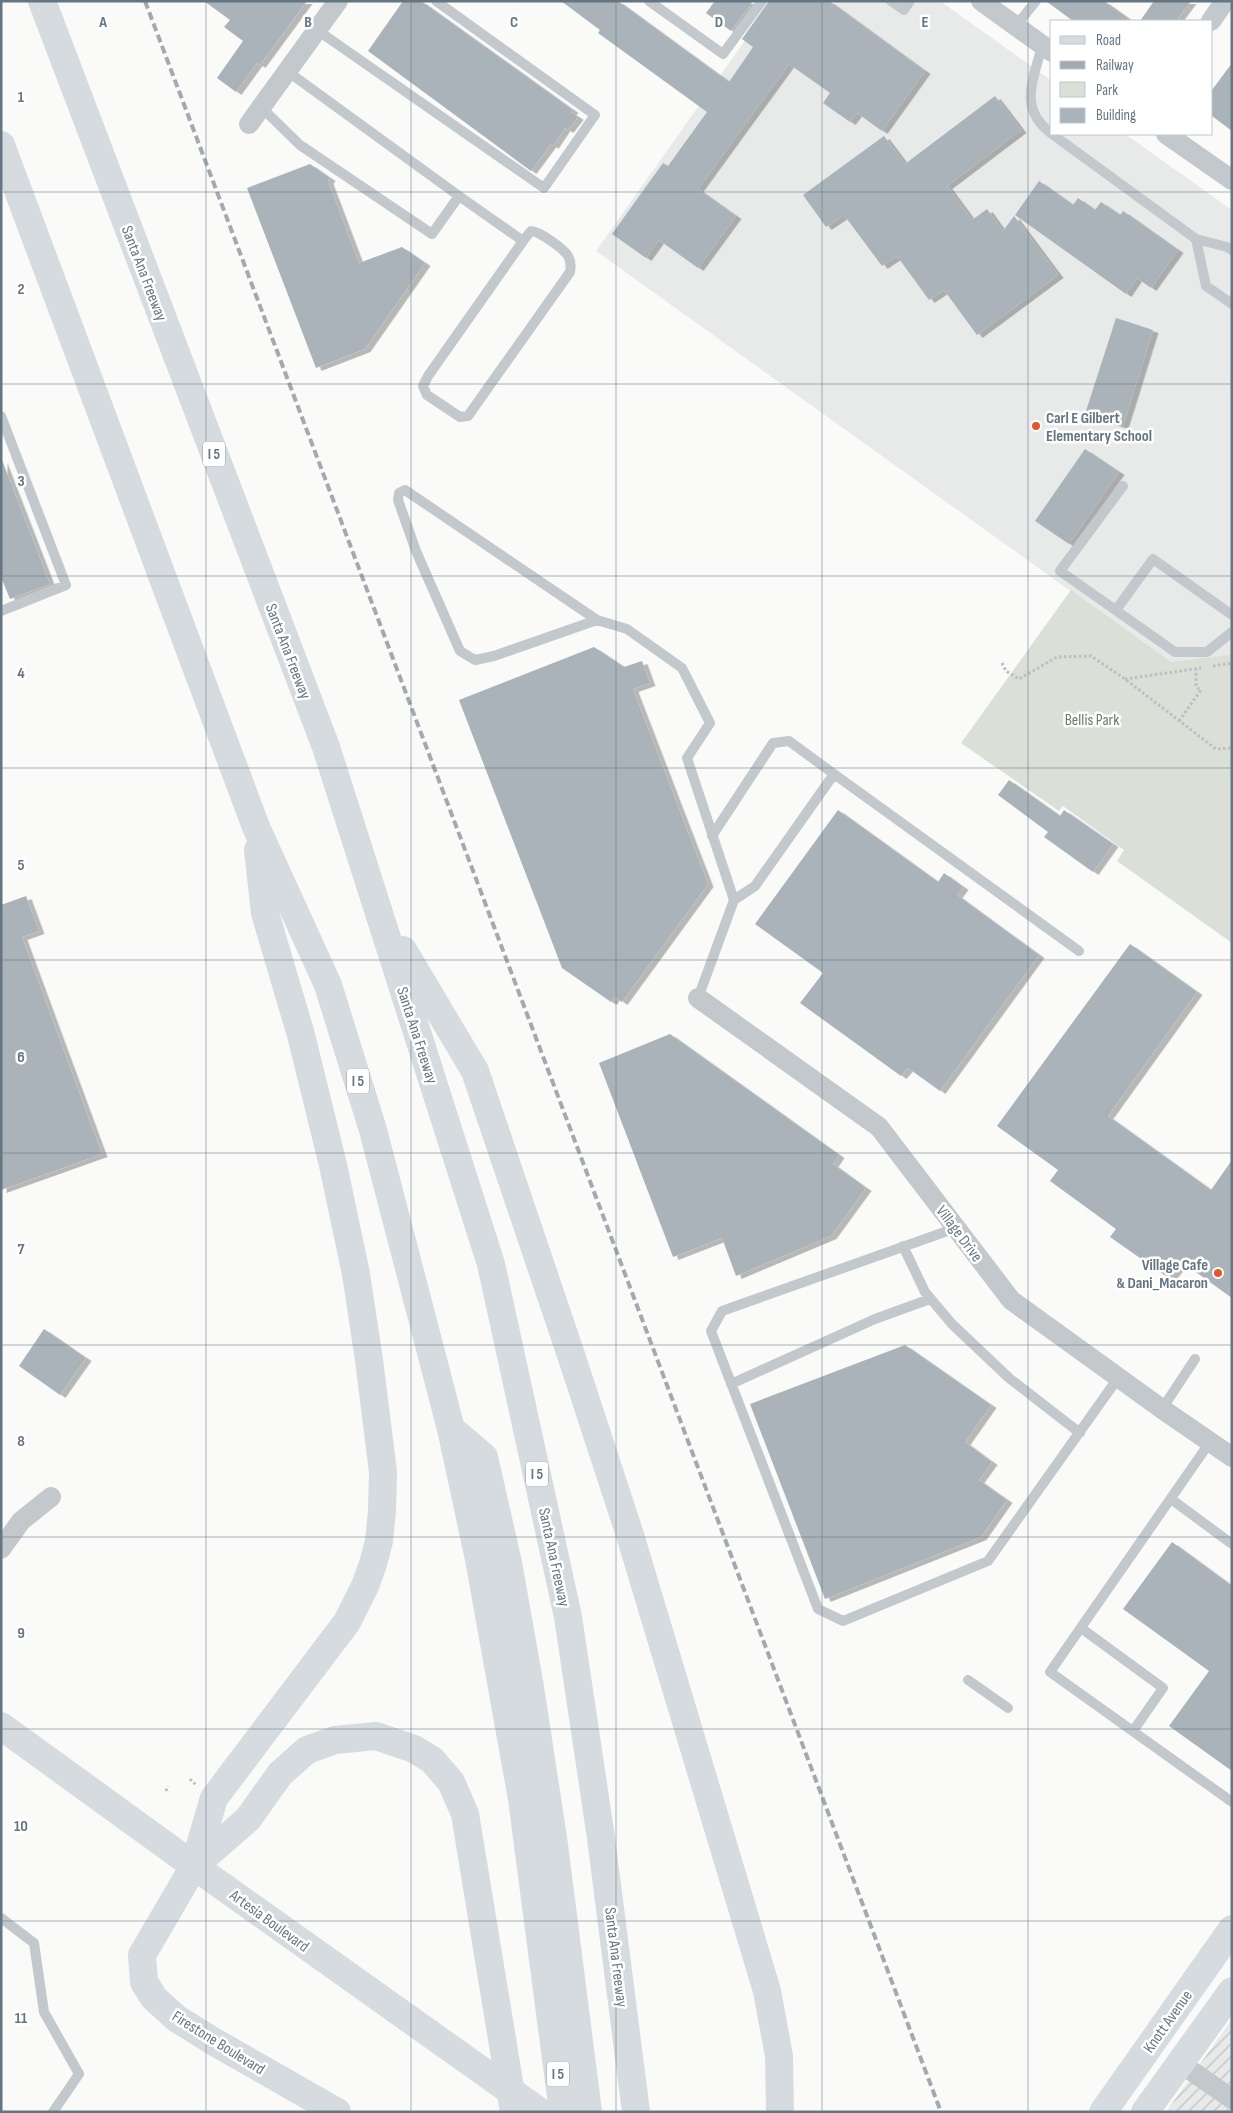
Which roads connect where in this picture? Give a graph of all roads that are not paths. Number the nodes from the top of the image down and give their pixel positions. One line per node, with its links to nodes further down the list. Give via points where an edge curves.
1 (42, 1): 39 (main road, Santa Ana Freeway / I 5, via 326,747)
2 (338, 1): 13 (street)
3 (436, 1): 13 (lane, via 595,115 544,188)
4 (649, 1): 5 (lane, via 723,54)
5 (762, 1)
6 (891, 1): 7 (lane, via 904,10)
7 (910, 1)
8 (981, 1): 12 (street)
9 (1036, 1): 12 (lane)
10 (1225, 1): 11 (street)
11 (1211, 20)
12 (1016, 26): 14 (street)
13 (317, 30): 15 (street)
14 (1047, 48): 18 (lane, via 1029,97 1034,116)
15 (287, 71): 16 (street); 23 (lane)
16 (261, 108): 17 (street); 23 (lane, via 300,144 432,234)
17 (249, 124)
18 (1050, 133)
19 (1053, 135): 24 (lane)
20 (1167, 135): 22 (street)
21 (4, 154): 36 (main road, I 5)
22 (1232, 180)
23 (459, 196): 25 (lane)
24 (1196, 239): 26 (lane); 27 (lane, via 1206,286)
25 (523, 241): 25 (lane, via 423,386 427,395 460,418 468,416 570,272 572,266 568,256 536,231)
26 (1232, 250)
27 (1232, 304)
28 (1, 416): 31 (lane, via 66,585)
29 (1123, 486): 30 (lane, via 1060,571)
30 (1116, 610): 32 (lane, via 1153,559); 34 (lane, via 1175,652 1207,652)
31 (1, 611)
32 (1232, 614)
33 (597, 620): 33 (lane, via 405,490 398,493 416,551 460,651 475,660 494,656); 37 (lane, via 628,629 682,668 710,723 687,758)
34 (1232, 632)
35 (834, 774): 37 (lane, via 789,740 773,743); 38 (lane, via 754,886); 40 (lane)
36 (256, 827): 62 (main road, via 265,913 303,1044 356,1274 383,1472 382,1511 373,1564 347,1622 214,1798); 66 (main road, I 5, via 328,984 373,1130 451,1430 479,1560)
37 (712, 836): 38 (lane)
38 (734, 900): 41 (lane)
39 (379, 910): 75 (main road, Santa Ana Freeway / I 5, via 491,1264 568,1617 601,1838); 76 (main road, via 475,1072 572,1358 630,1535 767,1991 779,2056)
40 (1078, 951)
41 (698, 998): 42 (street, Village Drive, via 879,1127)
42 (956, 1228): 43 (lane); 46 (street, Village Drive, via 1011,1300)
43 (903, 1246): 44 (lane); 47 (lane, via 722,1311 711,1331)
44 (930, 1299): 47 (lane, via 875,1319); 49 (lane, via 1009,1378)
45 (1195, 1359): 48 (lane)
46 (1118, 1378): 48 (street, Village Drive); 49 (lane)
47 (731, 1384): 49 (lane, via 818,1609 843,1621 988,1561)
48 (1162, 1409): 50 (street, Village Drive)
49 (1080, 1433)
50 (1210, 1442): 51 (street, Village Drive); 53 (lane)
51 (1232, 1457)
52 (51, 1497): 55 (street, via 21,1521)
53 (1171, 1499): 54 (lane); 56 (lane)
54 (1232, 1544)
55 (1, 1548)
56 (1081, 1628): 60 (lane, via 1163,1688); 60 (lane, via 1050,1672)
57 (968, 1680): 58 (lane)
58 (1008, 1708)
59 (1, 1726): 62 (main road, Artesia Boulevard)
60 (1133, 1731): 61 (lane)
61 (1232, 1802)
62 (194, 1866): 70 (main road, Firestone Boulevard, via 142,1955 144,1982 154,1998 176,2018); 71 (main road, via 248,1819 280,1774 307,1750 335,1740 376,1736 432,1760 451,1782 465,1814); 72 (main road, Artesia Boulevard)
63 (1, 1918): 69 (lane, via 34,1943 44,2012 80,2074)
64 (1232, 1929): 77 (main road, Knott Avenue)
65 (1232, 1991): 67 (main road)
66 (565, 2033): 73 (main road, I 5); 74 (main road)
67 (1180, 2063): 68 (street); 78 (main road)
68 (1232, 2099)
69 (53, 2112)
70 (337, 2112)
71 (514, 2112)
72 (540, 2112)
73 (562, 2112)
74 (588, 2112)
75 (636, 2112)
76 (780, 2112)
77 (1103, 2112)
78 (1146, 2112)

